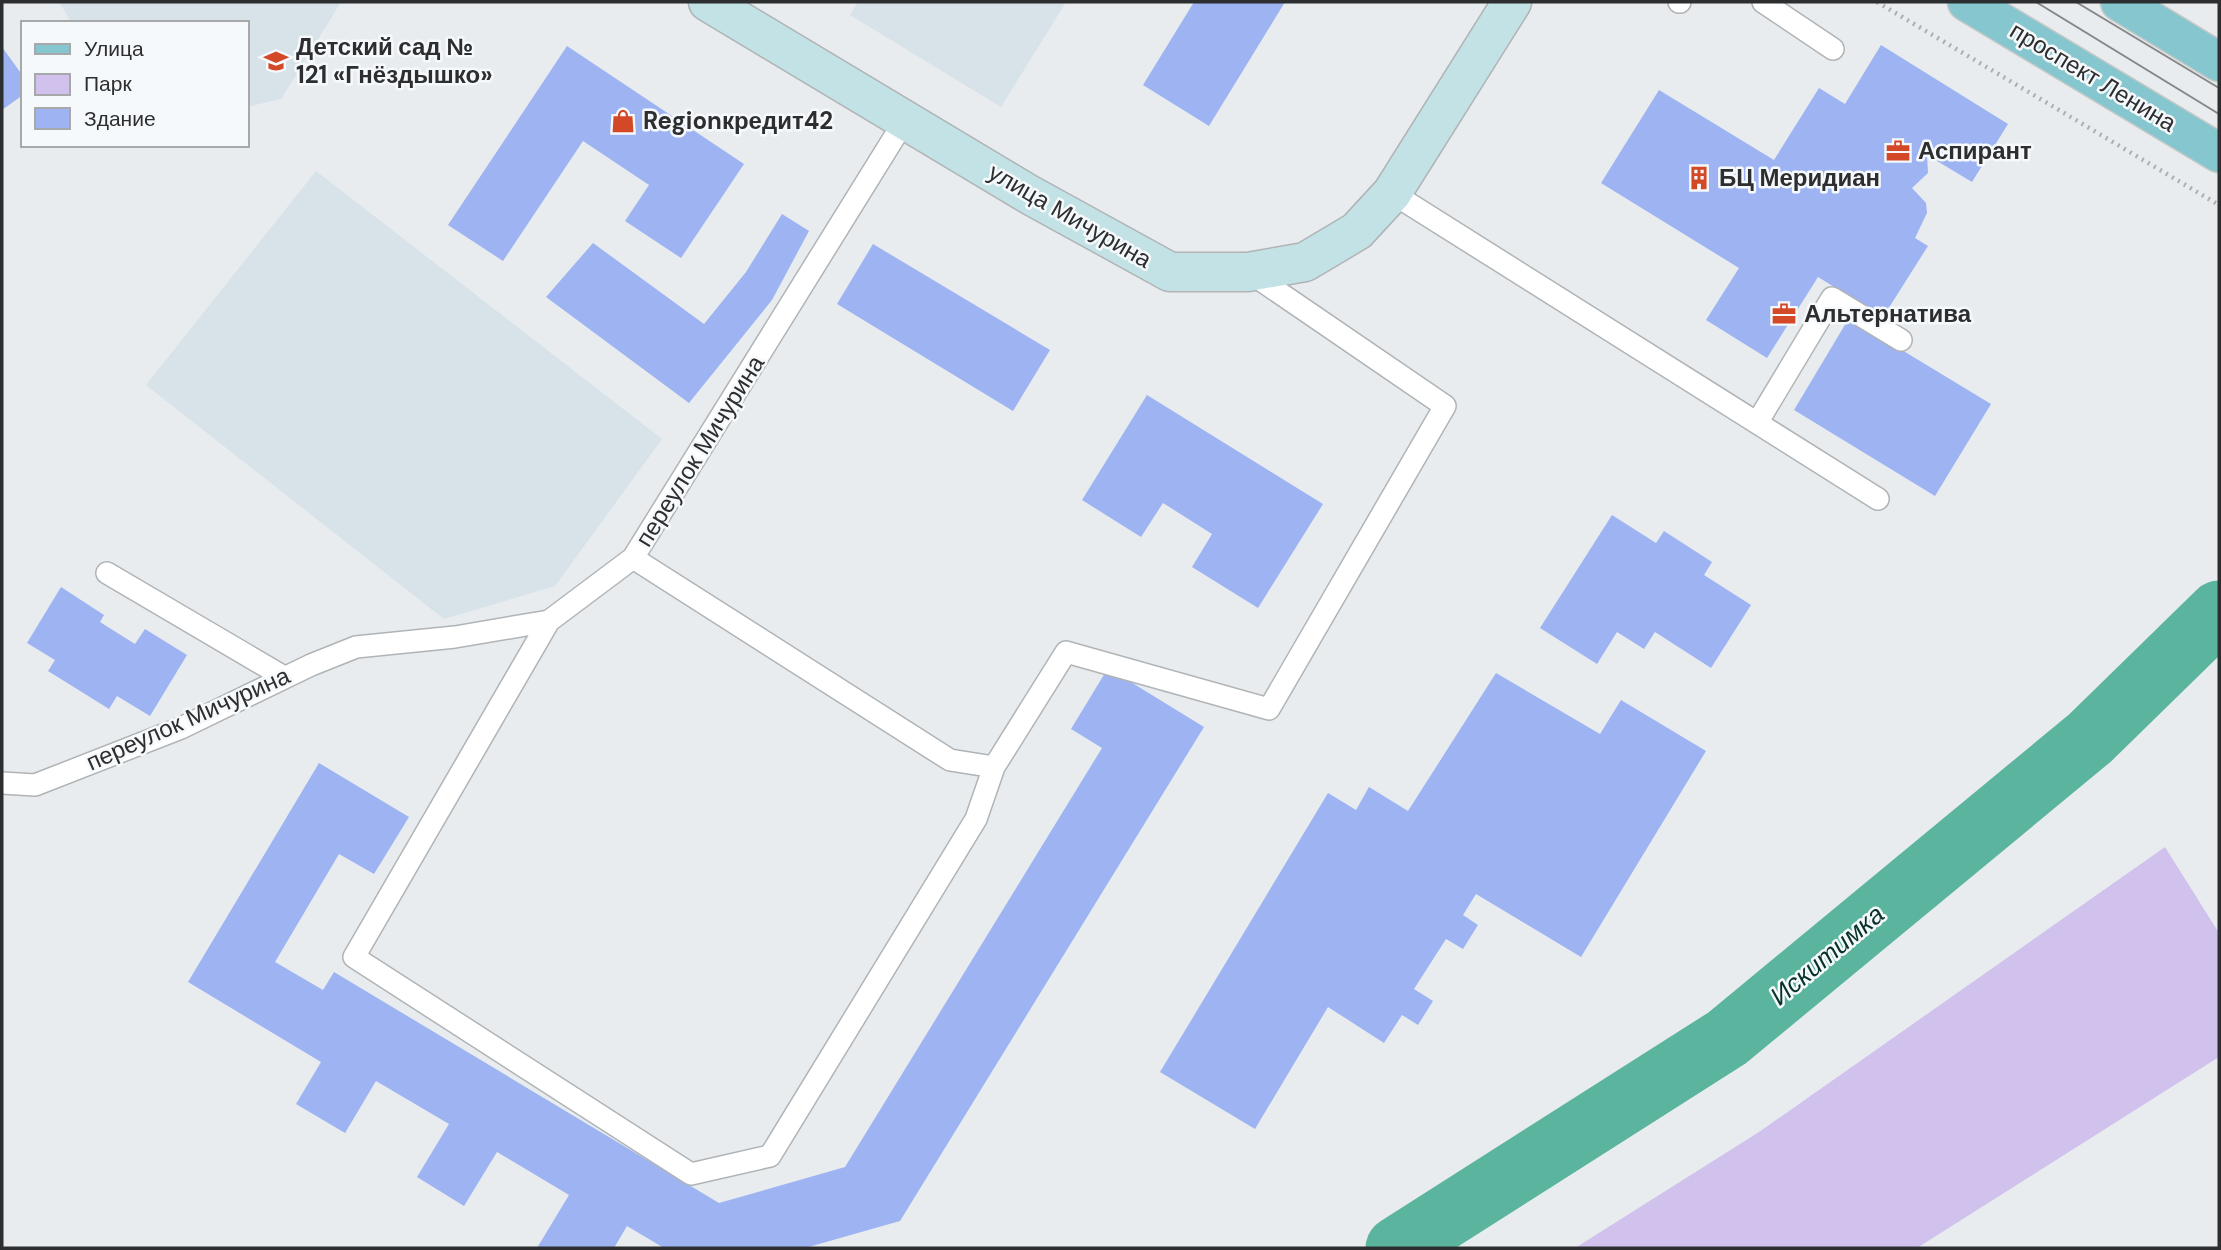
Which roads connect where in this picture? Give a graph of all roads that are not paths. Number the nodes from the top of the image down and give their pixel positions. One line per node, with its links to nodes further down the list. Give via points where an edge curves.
1 (708, 2): 8 (street, улица Мичурина)
2 (1512, 2): 10 (street, улица Мичурина)
3 (1763, 2): 6 (lane)
4 (1967, 2): 9 (main road, проспект Ленина)
5 (2120, 2): 7 (main road)
6 (1833, 49)
7 (2219, 62)
8 (905, 120): 11 (street, улица Мичурина, via 1170,272); 15 (lane, переулок Мичурина)
9 (2219, 153)
10 (1392, 192): 11 (street, улица Мичурина, via 1357,231 1305,262); 13 (lane)
11 (1248, 271): 19 (lane, via 1445,406 1269,709 1066,652)
12 (1901, 341): 13 (lane, via 1832,298)
13 (1757, 422): 14 (lane)
14 (1878, 499)
15 (633, 558): 17 (lane, переулок Мичурина); 19 (lane, via 950,760)
16 (107, 573): 18 (lane)
17 (549, 621): 18 (lane, переулок Мичурина, via 356,648); 19 (lane, via 354,957 691,1174 770,1156 976,819)
18 (284, 677): 20 (lane, переулок Мичурина, via 181,728 35,785)
19 (994, 767)
20 (2, 783)

